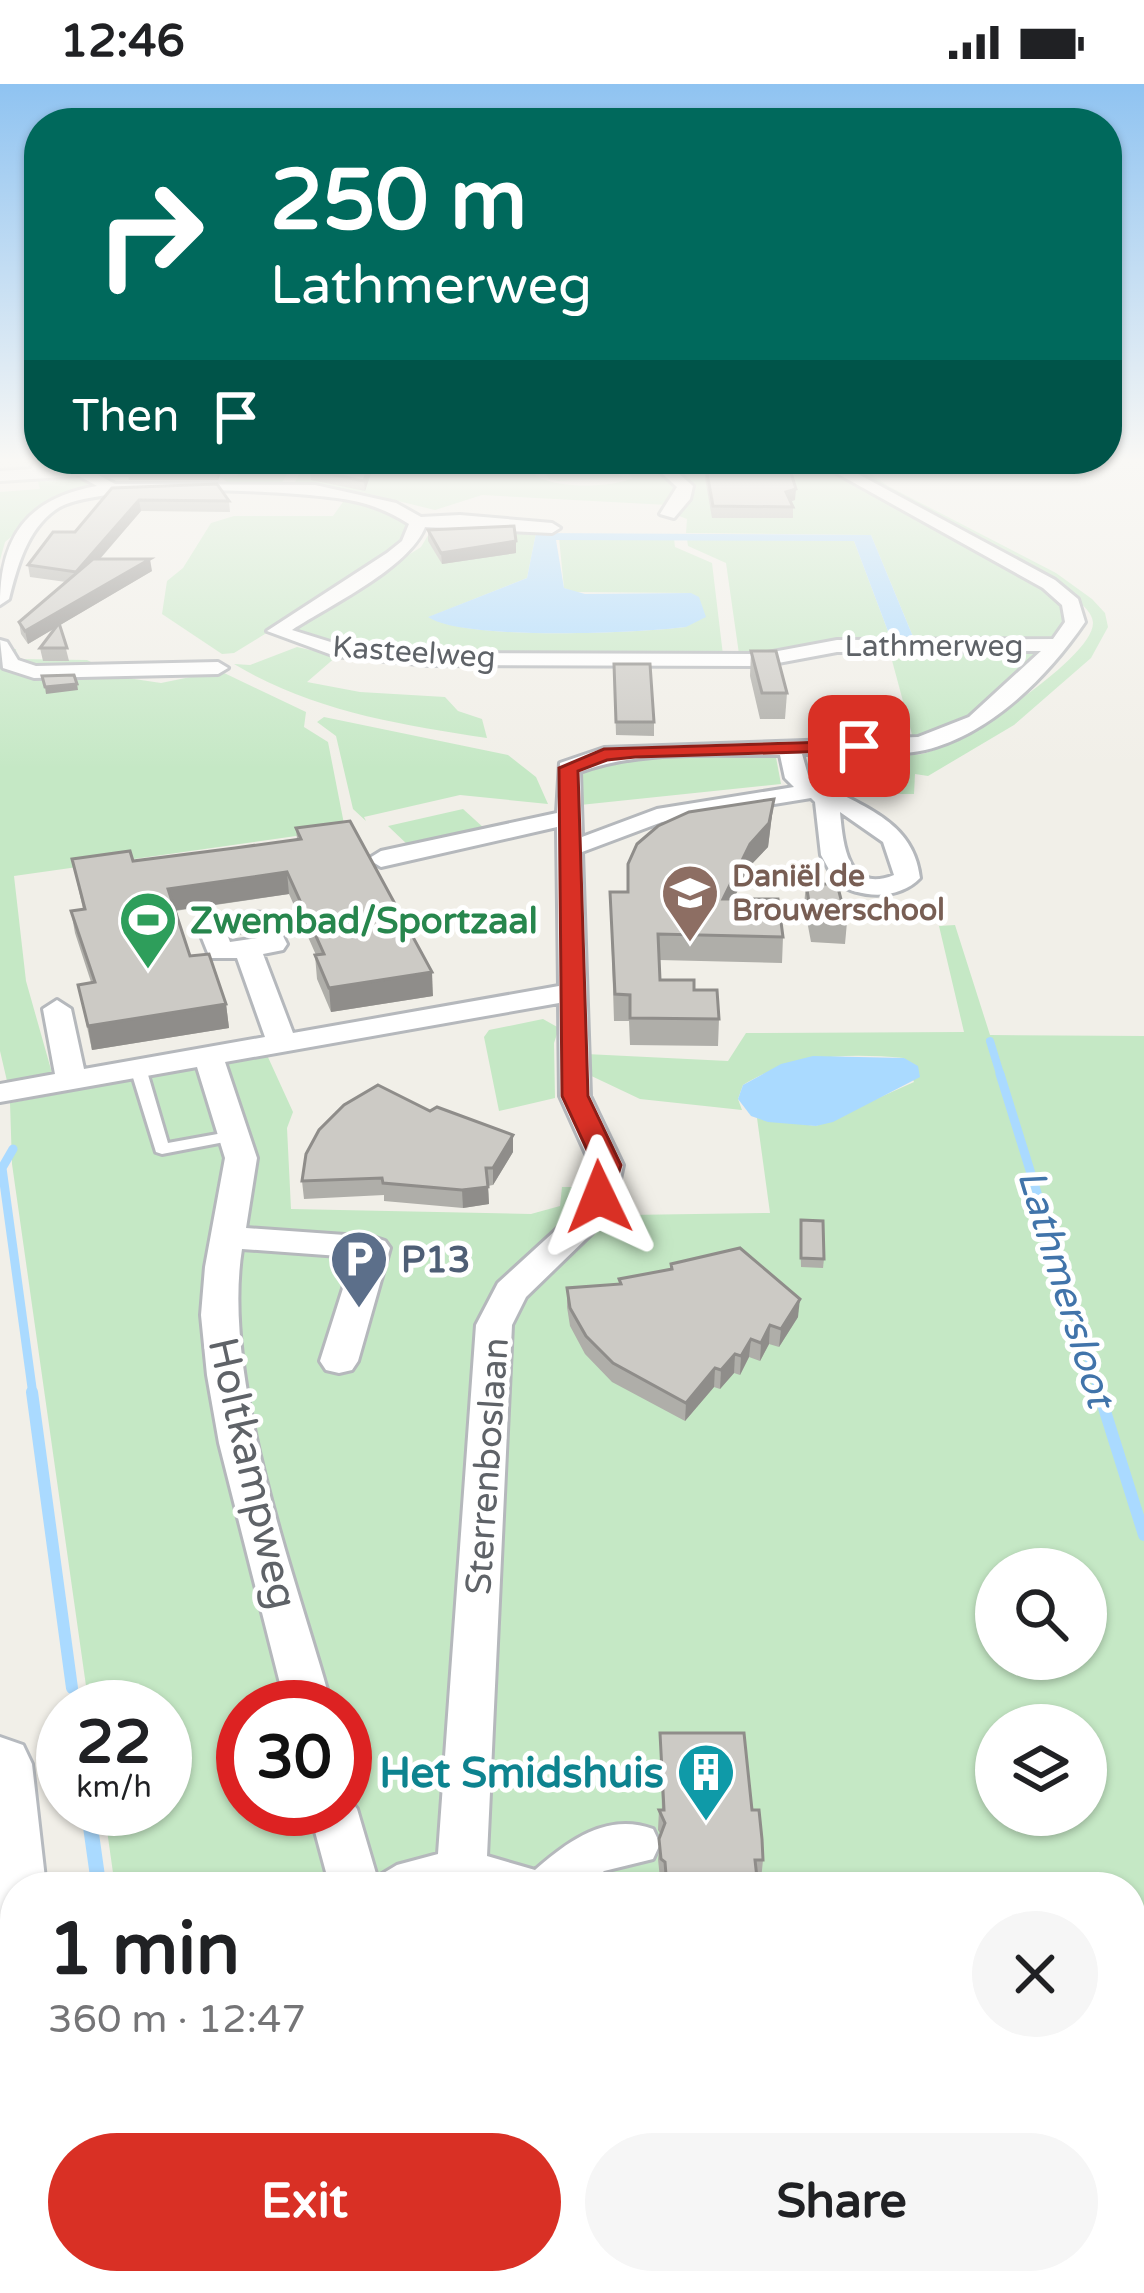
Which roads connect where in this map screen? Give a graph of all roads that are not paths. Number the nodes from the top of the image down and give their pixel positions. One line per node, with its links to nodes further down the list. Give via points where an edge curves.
1 (11, 563): 4 (street)
2 (383, 563): 7 (street, Kasteelweg, via 277,631 335,650 401,657)
3 (1008, 563): 5 (street, Lathmerweg, via 1060,592 1076,617)
4 (0, 599)
5 (1059, 645): 7 (street, Lathmerweg, via 837,646); 9 (street, Lathmerweg, via 977,722 950,736 899,748)
6 (0, 646): 8 (street, via 10,664 34,672)
7 (738, 660)
8 (218, 668)
9 (789, 746): 10 (street, Lathmerweg, via 604,754); 11 (street, via 797,778 820,795 657,816 600,845)
10 (568, 768): 11 (street, Sterrenboslaan)
11 (571, 831): 12 (street); 14 (street, Sterrenboslaan)
12 (381, 859)
13 (247, 948): 16 (street)
14 (574, 992): 16 (street); 30 (street, Sterrenboslaan, via 575,1096 607,1165 580,1226 511,1291 494,1325)
15 (57, 1009): 19 (street)
16 (282, 1043): 17 (street)
17 (208, 1056): 18 (street); 21 (street, Holtkampweg)
18 (138, 1068): 19 (street); 21 (lane, via 162,1148)
19 (71, 1079): 20 (street)
20 (0, 1093)
21 (235, 1136): 22 (street, Holtkampweg, via 241,1180)
22 (225, 1238): 23 (street, via 373,1248); 24 (street, Holtkampweg, via 219,1315 226,1375)
23 (339, 1361)
24 (302, 1680)
25 (0, 1764): 28 (main road)
26 (341, 1836): 29 (street)
27 (636, 1844): 31 (street, via 591,1852)
28 (10, 1872)
29 (351, 1872)
30 (462, 1872)
31 (568, 1872)

